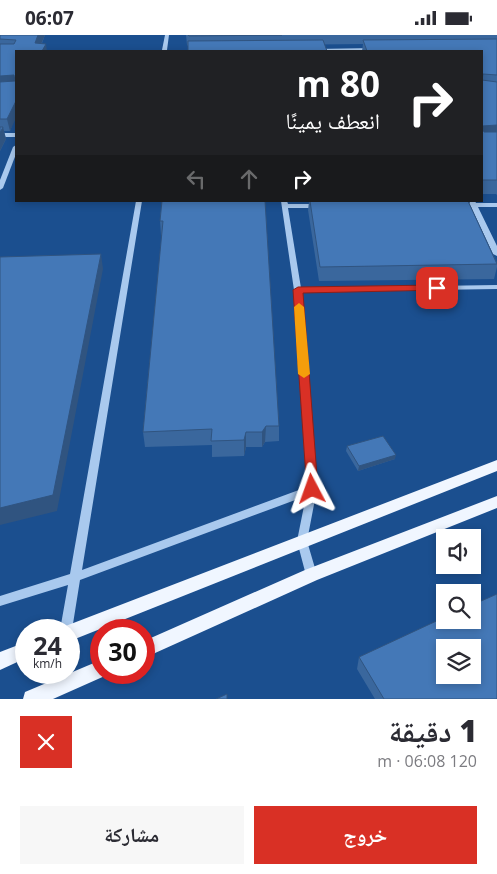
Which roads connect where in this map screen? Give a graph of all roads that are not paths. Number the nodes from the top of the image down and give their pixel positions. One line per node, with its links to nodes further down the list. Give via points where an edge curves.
1 (167, 35): 4 (street)
2 (309, 49): 5 (street)
3 (385, 49): 5 (street)
4 (164, 50)
5 (338, 50)
6 (0, 135): 7 (street)
7 (15, 135)
8 (15, 149): 9 (street)
9 (1, 184)
10 (139, 202): 24 (street)
11 (473, 203): 13 (street); 14 (street); 16 (street)
12 (284, 204): 15 (street); 18 (street)
13 (454, 205)
14 (497, 205)
15 (324, 206)
16 (497, 254)
17 (497, 287): 18 (street)
18 (298, 290): 20 (street)
19 (497, 465): 22 (main road)
20 (312, 489): 22 (street); 24 (street)
21 (497, 502): 23 (main road)
22 (302, 541): 23 (street); 27 (main road)
23 (311, 575): 28 (main road)
24 (76, 577): 25 (street); 26 (street)
25 (0, 601)
26 (68, 619)
27 (80, 629)
28 (155, 644)
29 (15, 655): 30 (main road)
30 (0, 661)
31 (90, 674): 32 (main road)
32 (32, 699)

